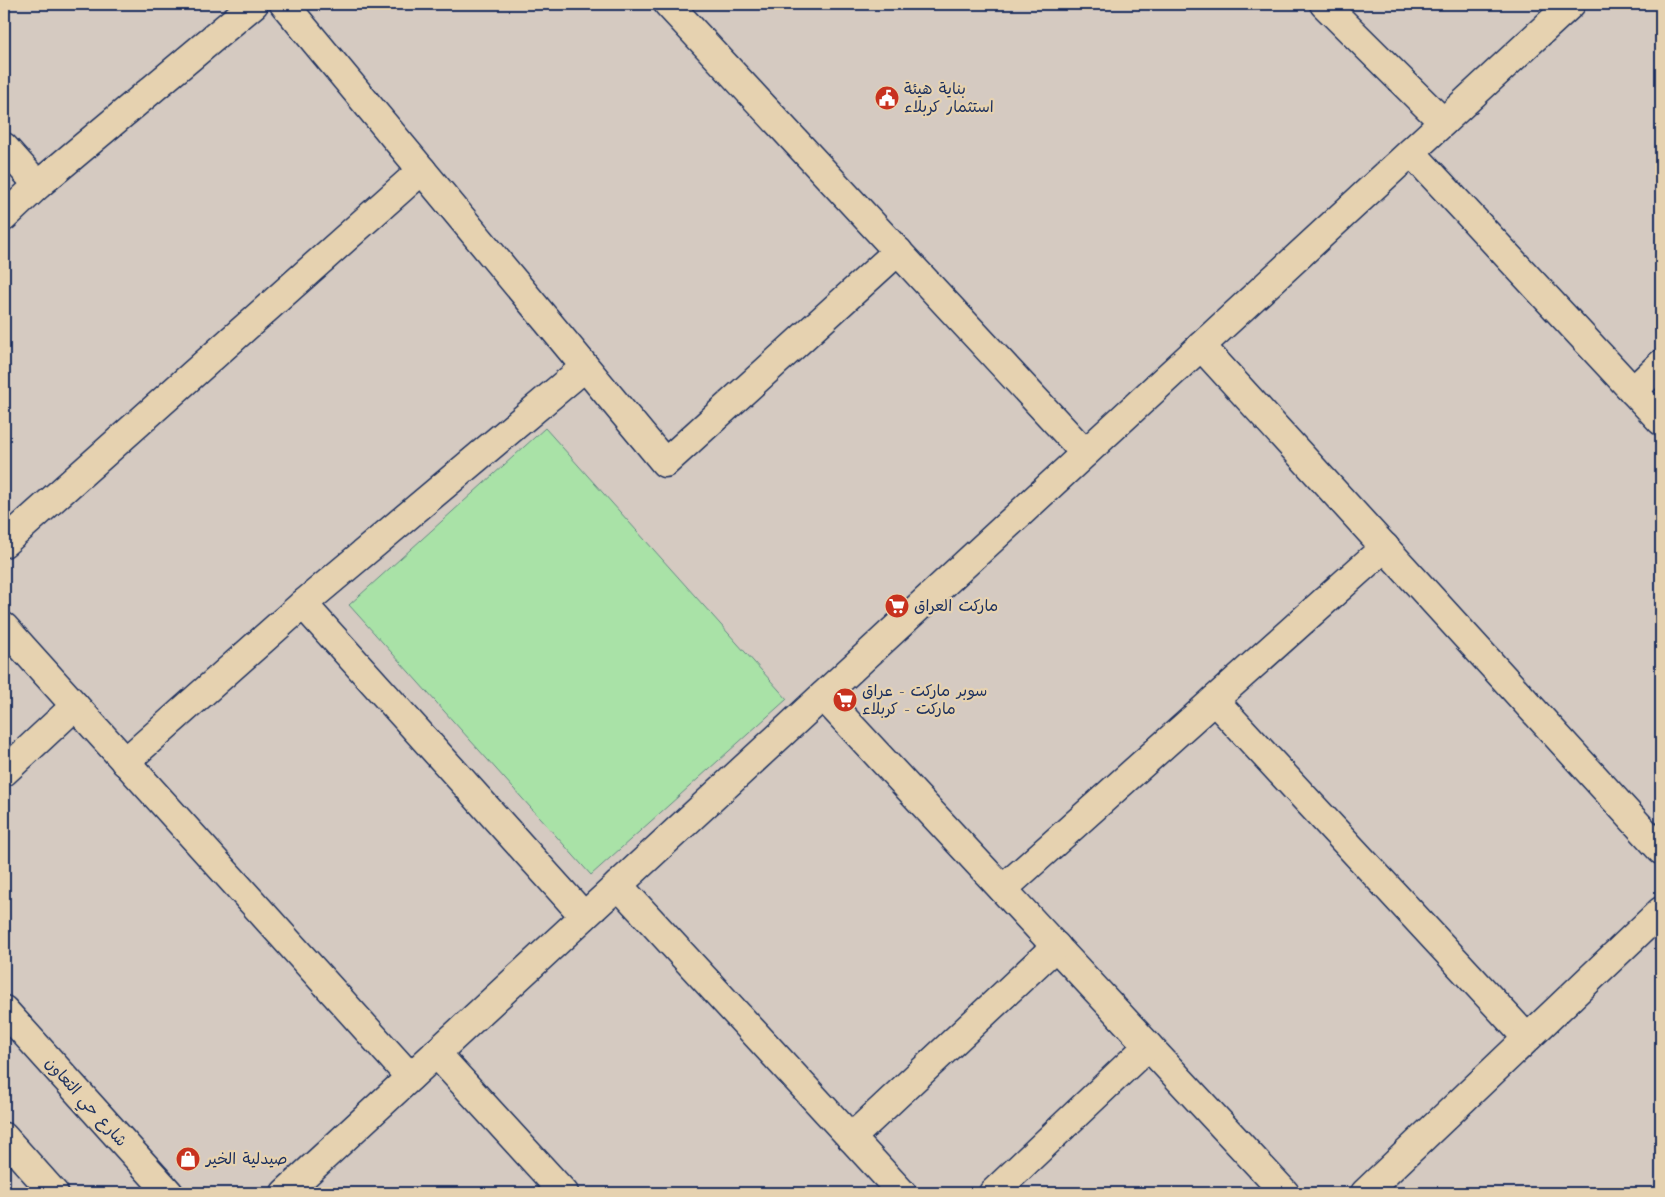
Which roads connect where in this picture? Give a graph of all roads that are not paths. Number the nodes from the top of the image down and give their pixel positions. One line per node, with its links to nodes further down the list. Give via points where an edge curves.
1 (254, 4): 10 (street)
2 (284, 4): 9 (street)
3 (668, 4): 12 (street)
4 (1324, 4): 6 (street)
5 (1571, 4): 6 (street)
6 (1443, 122): 8 (street)
7 (4, 147): 10 (street)
8 (1411, 152): 13 (street); 16 (street)
9 (422, 170): 15 (street); 19 (street)
10 (38, 185): 11 (street)
11 (4, 217)
12 (898, 251): 15 (street, via 665,463); 18 (street)
13 (1201, 346): 18 (street); 20 (street)
14 (1661, 364): 16 (street)
15 (585, 367): 21 (street)
16 (1633, 391): 17 (street)
17 (1661, 421)
18 (1085, 453): 23 (street)
19 (4, 543)
20 (1384, 547): 24 (street); 28 (street)
21 (303, 604): 26 (street); 32 (street)
22 (4, 627): 25 (street)
23 (823, 696): 29 (street); 30 (street)
24 (1214, 700): 30 (street); 35 (street)
25 (75, 706): 26 (street); 27 (street)
26 (125, 762): 38 (street)
27 (4, 772)
28 (1661, 850)
29 (618, 885): 32 (street); 40 (street)
30 (1003, 889): 33 (street)
31 (1661, 911): 35 (street)
32 (584, 916): 37 (street)
33 (1056, 946): 36 (street); 40 (street)
34 (4, 1010): 42 (street, شارع حي التعاون)
35 (1527, 1038): 48 (street)
36 (1148, 1046): 46 (street); 47 (street)
37 (436, 1053): 38 (street); 44 (street)
38 (410, 1077): 43 (street)
39 (4, 1137): 41 (street)
40 (851, 1138): 45 (street)
41 (54, 1193)
42 (169, 1193)
43 (285, 1193)
44 (564, 1193)
45 (902, 1193)
46 (993, 1193)
47 (1285, 1193)
48 (1365, 1193)

